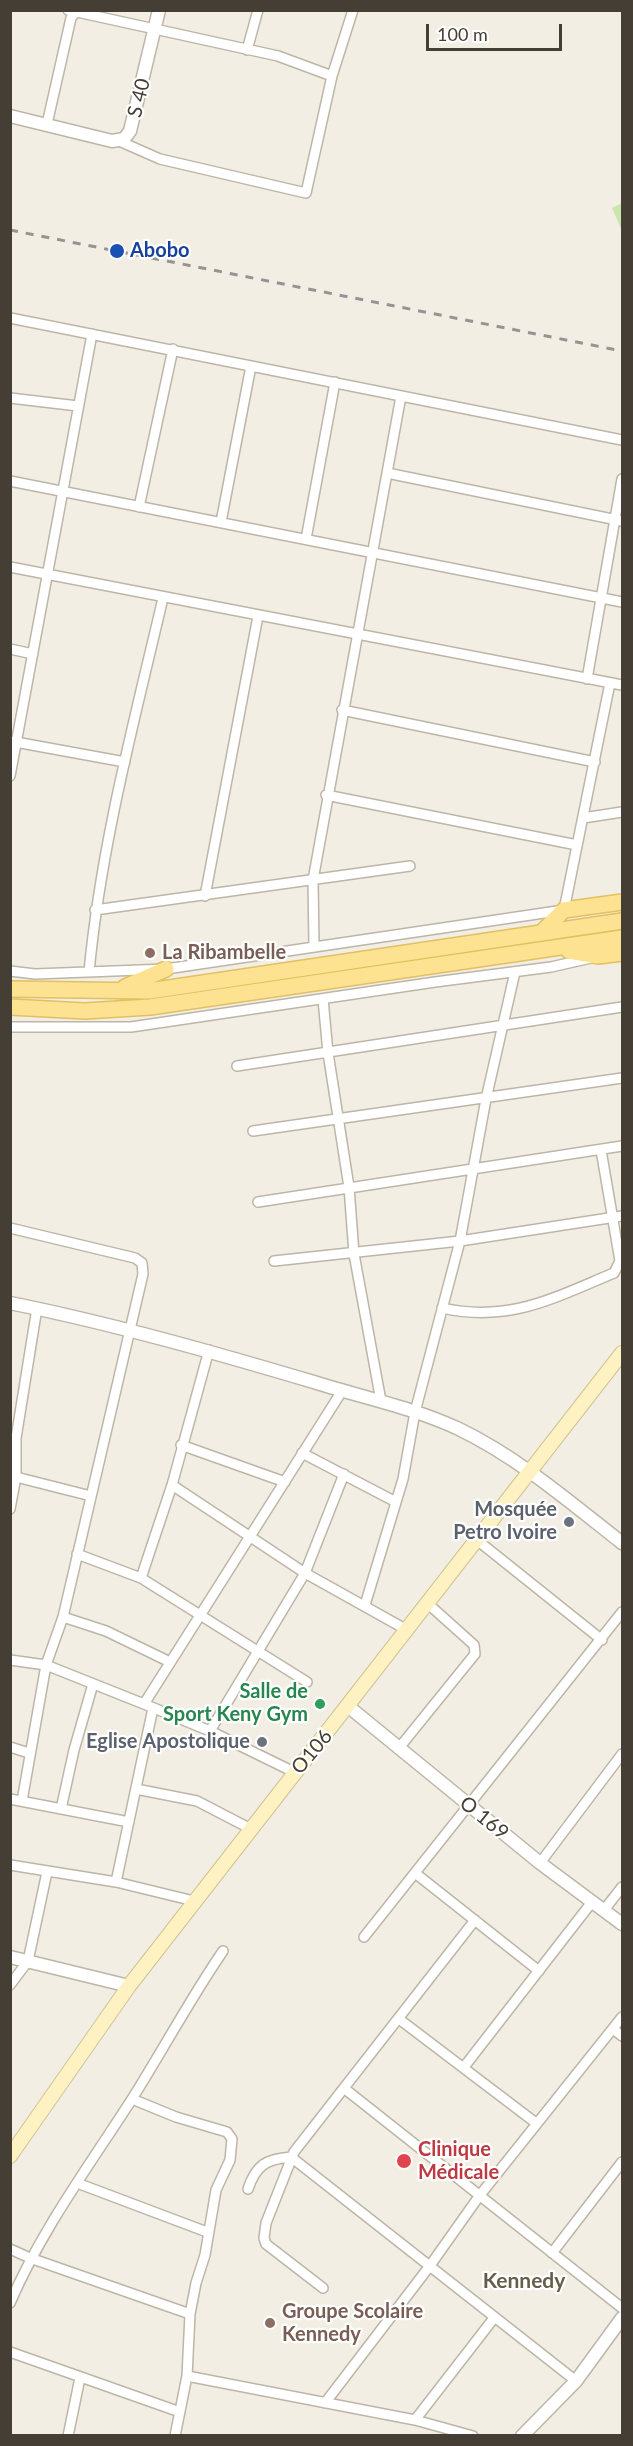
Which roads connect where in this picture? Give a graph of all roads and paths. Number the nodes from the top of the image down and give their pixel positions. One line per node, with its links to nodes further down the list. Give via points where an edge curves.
1 (159, 10): 5 (street, S 40)
2 (258, 10): 6 (street)
3 (353, 10): 7 (street)
4 (74, 11): 5 (street); 9 (street)
5 (155, 29): 6 (street); 10 (street, S 40, via 130,131)
6 (247, 50): 7 (street, via 292,60)
7 (332, 76): 10 (street, via 306,193 160,159)
8 (10, 116): 9 (street, S 40)
9 (47, 124): 10 (street, S 40)
10 (119, 141)
11 (10, 318): 12 (street)
12 (92, 334): 13 (street); 18 (street)
13 (173, 349): 14 (street); 24 (street)
14 (252, 366): 15 (street); 26 (street)
15 (335, 382): 16 (street); 27 (street)
16 (401, 396): 19 (street); 20 (street)
17 (10, 398): 18 (street)
18 (78, 406): 23 (street)
19 (622, 440)
20 (387, 473): 25 (street); 28 (street)
21 (622, 479): 25 (street)
22 (10, 481): 23 (street)
23 (64, 491): 24 (street); 30 (street)
24 (139, 507): 26 (street)
25 (618, 521): 32 (street)
26 (221, 522): 27 (street)
27 (306, 539): 28 (street)
28 (371, 553): 32 (street); 35 (street)
29 (10, 567): 30 (street)
30 (48, 575): 31 (street); 37 (street)
31 (163, 598): 34 (street); 43 (street)
32 (602, 598): 33 (street); 38 (street)
33 (622, 602)
34 (258, 616): 35 (street); 52 (street)
35 (356, 633): 38 (street); 41 (street)
36 (10, 649): 37 (street)
37 (33, 654): 42 (street)
38 (586, 679): 39 (street)
39 (610, 683): 40 (street); 44 (street)
40 (622, 685)
41 (342, 710): 44 (street); 46 (street)
42 (14, 741): 43 (street); 45 (street)
43 (125, 762): 54 (street)
44 (595, 762): 48 (street)
45 (10, 776)
46 (326, 795): 49 (street); 51 (street)
47 (622, 812): 48 (street)
48 (583, 818): 49 (street)
49 (577, 845): 55 (street)
50 (410, 866): 51 (street)
51 (313, 880): 52 (street); 59 (street)
52 (205, 896): 54 (street)
53 (622, 902): 55 (main road)
54 (95, 910): 65 (street)
55 (564, 910): 57 (main road); 59 (street)
56 (622, 921): 57 (main road)
57 (543, 931): 68 (main road, via 149,991)
58 (622, 938): 60 (main road)
59 (314, 947): 63 (street)
60 (560, 948): 62 (main road); 71 (main road, via 150,1007 85,1011)
61 (622, 953): 62 (main road)
62 (598, 956): 66 (street)
63 (166, 969): 65 (street); 68 (main road)
64 (10, 971): 65 (street)
65 (89, 972)
66 (514, 972): 69 (street); 72 (street)
67 (10, 989): 68 (main road)
68 (114, 991)
69 (323, 999): 73 (street, via 131,1027); 74 (street)
70 (622, 1007): 72 (street)
71 (10, 1008)
72 (504, 1026): 74 (street); 77 (street)
73 (10, 1027)
74 (328, 1053): 75 (street); 78 (street)
75 (237, 1066)
76 (622, 1078): 77 (street)
77 (486, 1100): 78 (street); 82 (street)
78 (338, 1119): 79 (street); 83 (street)
79 (254, 1131)
80 (622, 1146): 81 (street)
81 (601, 1149): 82 (street); 85 (street)
82 (472, 1167): 83 (street); 87 (street)
83 (349, 1187): 84 (street); 88 (street)
84 (258, 1202)
85 (618, 1216): 87 (street); 92 (street, via 620,1261 614,1273 532,1306 503,1313)
86 (10, 1228): 93 (street, via 135,1258 142,1263)
87 (460, 1241): 88 (street); 92 (street)
88 (354, 1254): 89 (street); 97 (street)
89 (274, 1261)
90 (10, 1303): 91 (street)
91 (37, 1308): 93 (street); 99 (street)
92 (442, 1308): 98 (street)
93 (131, 1331): 94 (street); 107 (street)
94 (209, 1350): 96 (street); 100 (street)
95 (622, 1353): 102 (main road, O106)
96 (342, 1391): 97 (street); 101 (street)
97 (381, 1401): 98 (street)
98 (415, 1412): 102 (street, via 460,1430); 108 (street)
99 (13, 1437): 104 (street)
100 (182, 1445): 105 (street); 106 (street)
101 (302, 1453): 103 (street); 105 (street)
102 (530, 1472): 111 (main road, O106); 112 (street)
103 (344, 1474): 108 (street); 114 (street)
104 (15, 1477): 107 (street); 109 (street)
105 (285, 1482): 110 (street)
106 (172, 1485): 110 (street); 115 (street)
107 (91, 1496): 113 (street)
108 (396, 1502): 117 (street)
109 (10, 1509)
110 (251, 1537): 114 (street); 119 (street)
111 (477, 1539): 116 (main road, O106); 122 (street)
112 (622, 1544)
113 (77, 1554): 115 (street); 120 (street)
114 (305, 1573): 117 (street); 123 (street)
115 (141, 1578): 119 (street)
116 (426, 1602): 121 (main road, O106); 133 (street, via 474,1645 475,1654)
117 (365, 1605): 121 (street)
118 (622, 1612): 122 (street)
119 (200, 1616): 123 (street); 125 (street)
120 (63, 1617): 125 (street, via 106,1631); 126 (street)
121 (407, 1630): 130 (main road, O106)
122 (602, 1640): 140 (street)
123 (258, 1651): 127 (street); 131 (street)
124 (10, 1660): 126 (street)
125 (170, 1662): 129 (street)
126 (46, 1665): 128 (street); 134 (street)
127 (307, 1682)
128 (93, 1684): 129 (street); 141 (street)
129 (149, 1706): 131 (street); 137 (street)
130 (349, 1707): 133 (street, O 169); 136 (main road, O106)
131 (210, 1731): 136 (street)
132 (10, 1747): 134 (street)
133 (399, 1748): 140 (street, O 169)
134 (29, 1753): 139 (street)
135 (622, 1754): 144 (street)
136 (296, 1773): 143 (main road, O106)
137 (136, 1789): 142 (street); 143 (street, via 197,1801)
138 (10, 1798): 139 (street)
139 (22, 1801): 141 (street)
140 (467, 1805): 144 (street, O 169); 147 (street)
141 (62, 1809): 142 (street)
142 (129, 1822): 148 (street)
143 (251, 1829): 150 (main road, O106)
144 (540, 1863): 151 (street, O 169)
145 (10, 1865): 146 (street)
146 (47, 1872): 148 (street); 158 (street)
147 (415, 1873): 153 (street); 155 (street)
148 (116, 1882): 150 (street)
149 (622, 1887): 152 (street)
150 (194, 1901): 161 (main road, O106)
151 (592, 1902): 152 (street, O 169); 159 (street)
152 (604, 1910): 154 (street, O 169)
153 (475, 1920): 159 (street); 163 (street)
154 (622, 1924)
155 (364, 1936)
156 (223, 1951): 168 (street)
157 (10, 1958): 158 (street)
158 (28, 1961): 160 (street); 161 (street)
159 (539, 1971): 166 (street)
160 (10, 1985)
161 (129, 1986): 170 (main road, O106)
162 (622, 2017): 164 (street)
163 (399, 2019): 166 (street); 167 (street)
164 (613, 2029): 165 (street); 169 (street)
165 (622, 2036)
166 (464, 2067): 169 (street)
167 (345, 2089): 171 (street); 175 (street)
168 (132, 2099): 173 (street); 176 (street, via 227,2132 232,2139 230,2160 216,2190)
169 (536, 2123): 175 (street)
170 (10, 2156)
171 (291, 2157): 174 (street, via 271,2159 259,2166); 180 (street); 181 (street, via 264,2238 266,2244)
172 (622, 2163): 178 (street)
173 (77, 2183): 176 (street); 179 (street)
174 (248, 2188)
175 (480, 2195): 178 (street); 180 (street)
176 (207, 2232): 184 (street)
177 (10, 2249): 179 (street)
178 (552, 2253): 183 (street)
179 (30, 2258): 182 (street); 184 (street)
180 (429, 2268): 185 (street); 191 (street)
181 (323, 2288)
182 (10, 2303)
183 (622, 2308)
184 (190, 2314): 188 (street)
185 (494, 2318): 190 (street); 193 (street)
186 (622, 2318): 190 (street)
187 (10, 2352): 189 (street)
188 (187, 2376): 191 (street); 192 (street)
189 (81, 2378): 192 (street); 194 (street)
190 (576, 2380): 197 (street)
191 (325, 2403): 193 (street)
192 (180, 2412): 195 (street)
193 (415, 2420): 196 (street)
194 (68, 2436)
195 (175, 2436)
196 (473, 2436)
197 (522, 2436)

